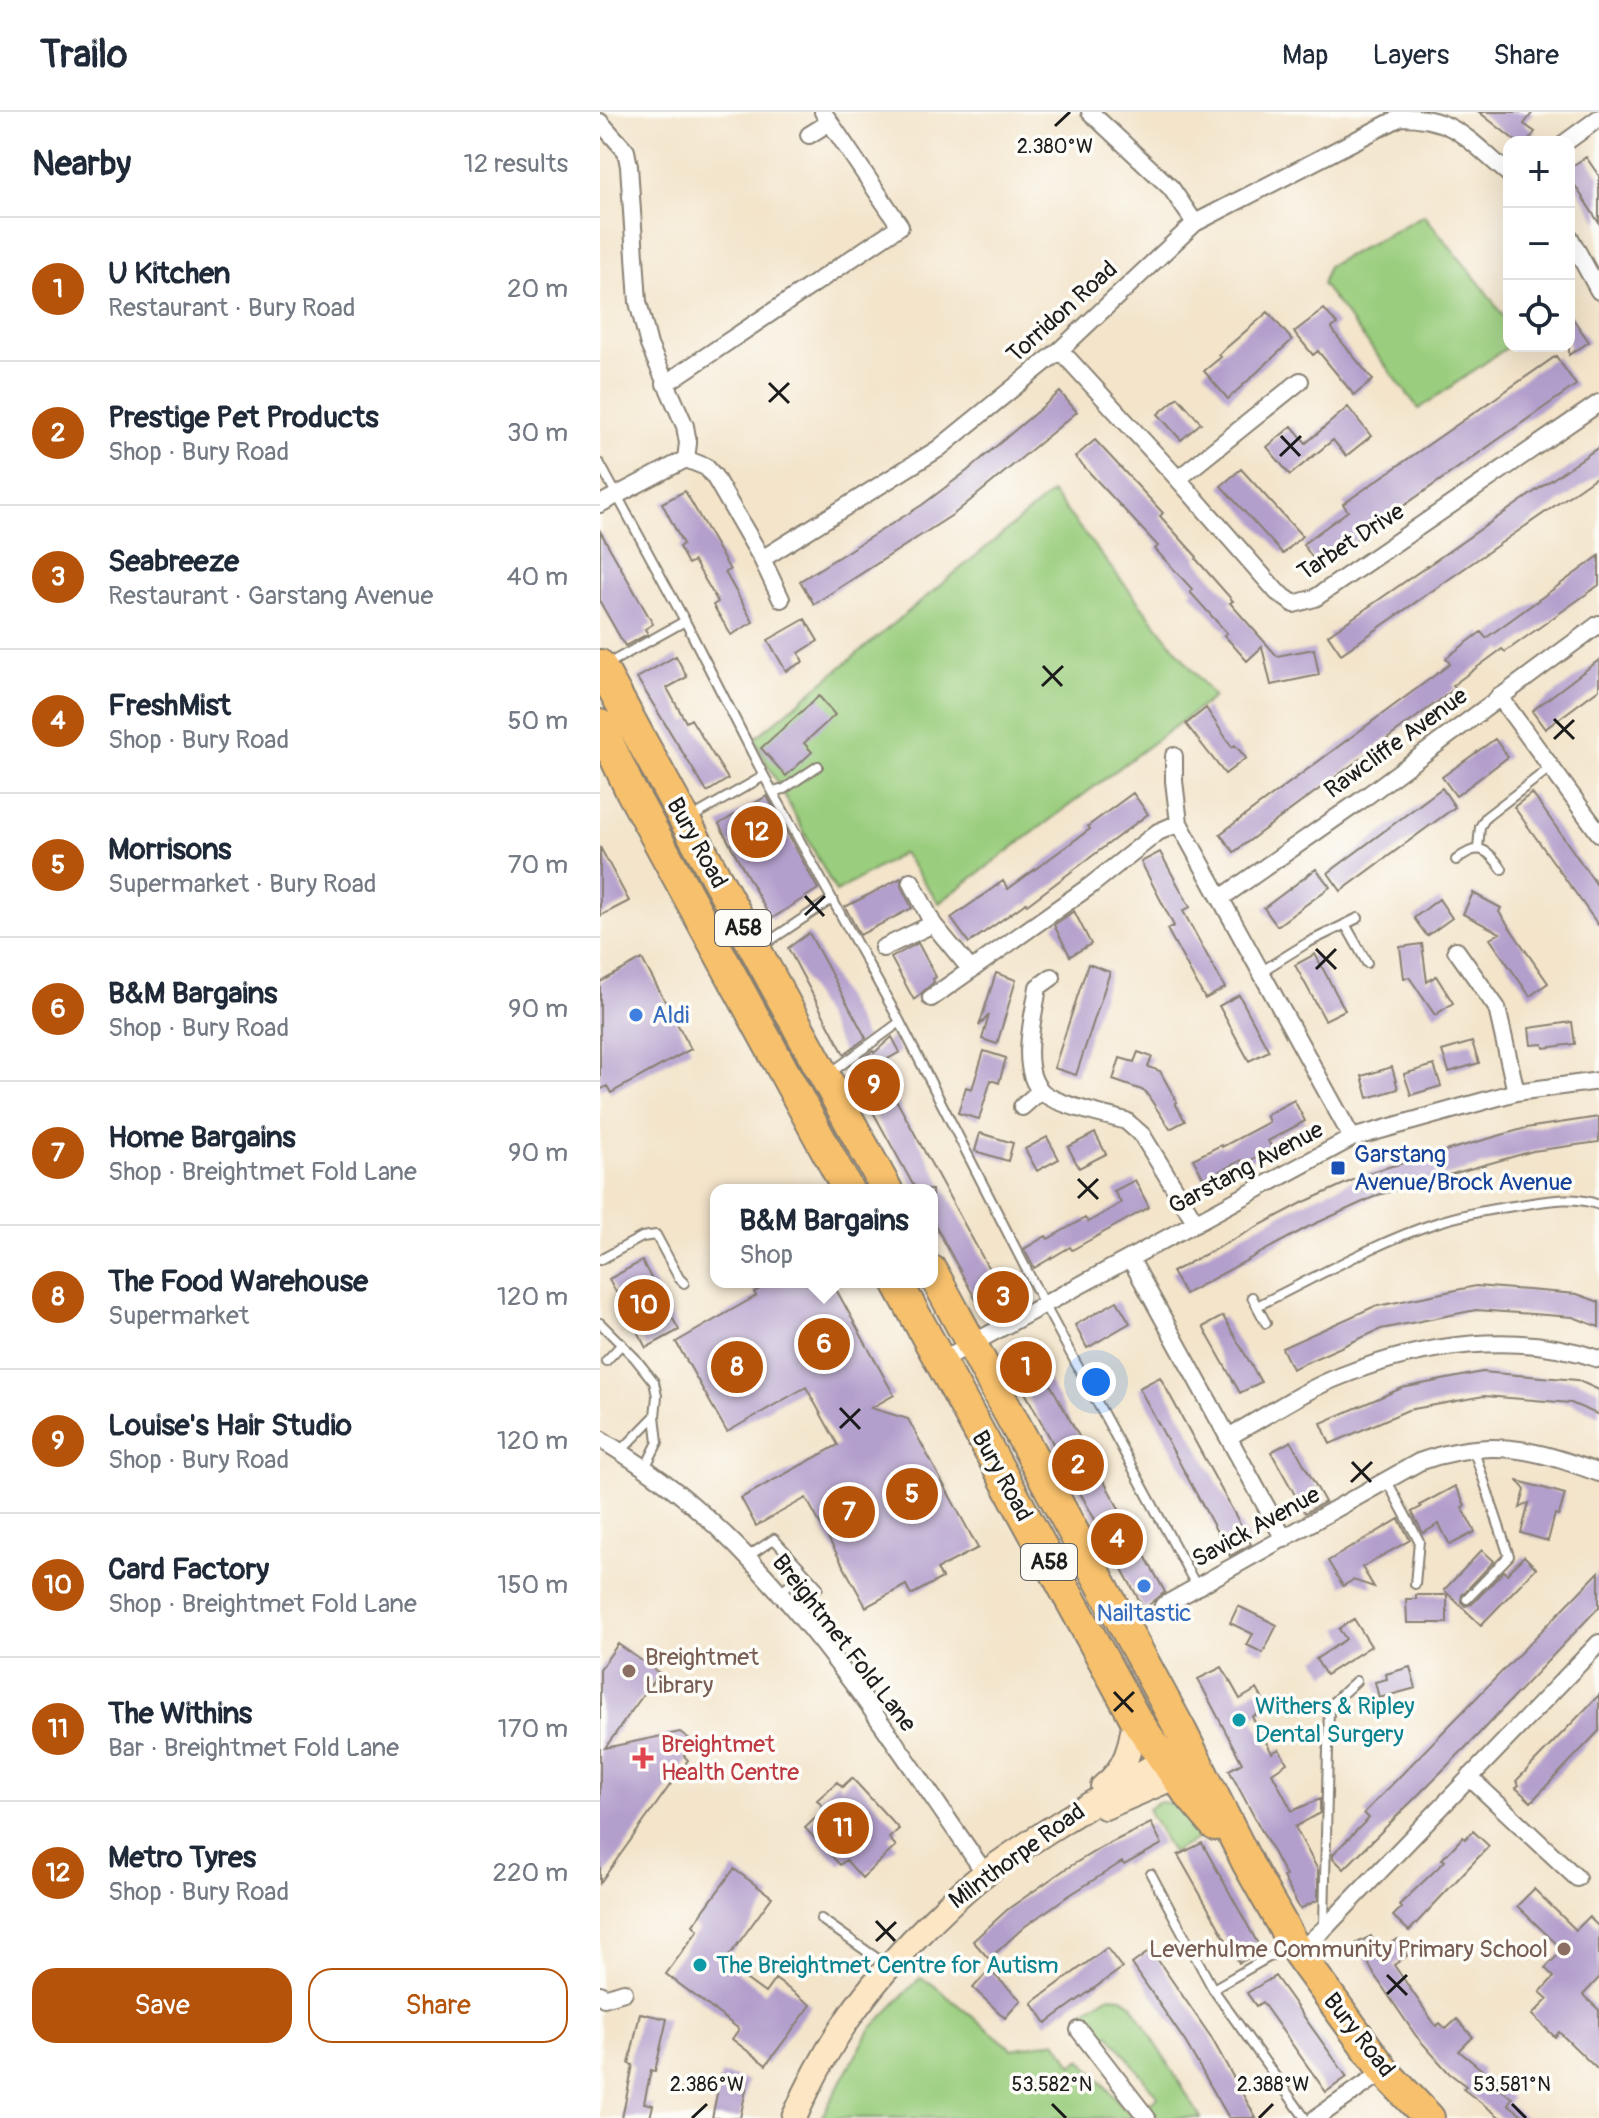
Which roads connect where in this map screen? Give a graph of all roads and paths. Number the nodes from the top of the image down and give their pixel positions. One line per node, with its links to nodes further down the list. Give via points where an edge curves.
1 (1090, 112): 9 (street, via 1171,188)
2 (1400, 114): 8 (street, via 1449,124); 9 (street, Torridon Road)
3 (827, 117): 6 (street); 14 (street, via 900,226)
4 (1599, 118): 7 (street)
5 (600, 122): 14 (street, via 626,151 638,302)
6 (809, 135)
7 (1574, 136)
8 (1503, 169)
9 (1195, 223): 12 (street, Torridon Road)
10 (1575, 247): 11 (street)
11 (1599, 291)
12 (1060, 350): 18 (street, Tarbet Drive); 21 (street, Torridon Road, via 938,449)
13 (1300, 381): 18 (street)
14 (665, 384): 16 (street, via 685,426)
15 (1599, 403): 18 (street, Tarbet Drive, via 1306,602 1294,604 1277,592)
16 (686, 459): 19 (street); 21 (street, via 714,476)
17 (600, 464): 19 (lane)
18 (1178, 479)
19 (616, 495): 20 (street); 23 (lane)
20 (600, 504)
21 (762, 559): 22 (street)
22 (781, 599)
23 (685, 621): 25 (lane); 31 (lane)
24 (1599, 624): 26 (street, Rawcliffe Avenue)
25 (601, 666): 33 (highway, Bury Road / A58)
26 (1499, 696): 30 (street); 40 (street, Rawcliffe Avenue)
27 (600, 725): 60 (highway, Bury Road / A58)
28 (1174, 756): 34 (street, via 1166,782)
29 (818, 766): 32 (lane)
30 (1551, 767): 35 (street); 36 (lane, via 1486,817)
31 (764, 776): 32 (lane); 33 (lane)
32 (773, 792): 41 (lane)
33 (685, 822): 46 (highway, Bury Road / A58)
34 (1179, 823): 40 (street); 49 (street, via 1158,832)
35 (1599, 833)
36 (1478, 848): 37 (lane); 38 (lane)
37 (1456, 860)
38 (1502, 869)
39 (911, 881): 43 (street)
40 (1221, 898): 50 (street)
41 (832, 899): 46 (lane); 53 (lane)
42 (1358, 918): 44 (lane)
43 (933, 924): 45 (street); 49 (street)
44 (1345, 924): 48 (lane); 50 (lane)
45 (883, 948)
46 (755, 950): 54 (highway, Bury Road / A58)
47 (1456, 950): 57 (street, via 1497,1008)
48 (1367, 963)
49 (971, 970): 52 (street)
50 (1262, 971): 59 (street)
51 (1029, 972): 56 (street, via 1045,982 1028,1047)
52 (931, 998)
53 (900, 1022): 54 (lane); 70 (lane)
54 (825, 1077): 61 (highway, Bury Road / A58)
55 (1599, 1081): 57 (street, Garstang Avenue)
56 (1040, 1091): 58 (street); 63 (street, via 1134,1127)
57 (1516, 1092): 59 (street, Garstang Avenue)
58 (1022, 1107)
59 (1352, 1138): 63 (street, Garstang Avenue)
60 (845, 1184)
61 (884, 1184)
62 (1599, 1205): 71 (lane, via 1555,1199 1436,1223)
63 (1196, 1223): 64 (street, Garstang Avenue)
64 (1130, 1258): 70 (street, Garstang Avenue); 80 (street)
65 (600, 1260): 67 (lane, via 656,1235)
66 (938, 1282): 75 (highway, Bury Road / A58)
67 (684, 1283)
68 (900, 1288): 78 (highway, Bury Road / A58)
69 (1252, 1297): 71 (lane)
70 (1044, 1304): 75 (street, Garstang Avenue); 92 (lane)
71 (1257, 1306): 73 (lane)
72 (600, 1323): 74 (lane)
73 (1266, 1323)
74 (622, 1344): 77 (lane); 79 (lane, via 654,1382)
75 (972, 1344): 78 (street, Garstang Avenue); 99 (highway, Bury Road / A58)
76 (1599, 1359): 80 (street, via 1517,1345 1438,1348 1339,1376)
77 (606, 1361)
78 (940, 1361): 98 (highway, Bury Road / A58)
79 (655, 1416): 83 (lane); 84 (lane, via 658,1442)
80 (1228, 1437): 87 (street)
81 (600, 1439): 83 (street, Breightmet Fold Lane)
82 (1473, 1448): 85 (street, Savick Avenue, via 1516,1448); 86 (street, Savick Avenue, via 1445,1452); 94 (lane, via 1509,1556)
83 (620, 1452): 84 (street, Breightmet Fold Lane)
84 (645, 1468): 88 (street, Breightmet Fold Lane)
85 (1599, 1473)
86 (1387, 1480): 87 (street, Savick Avenue); 90 (lane, via 1419,1541)
87 (1284, 1539): 92 (street, Savick Avenue)
88 (746, 1558): 89 (lane, via 774,1539); 93 (street, Breightmet Fold Lane)
89 (804, 1572): 91 (lane); 93 (lane)
90 (1415, 1584)
91 (818, 1587)
92 (1198, 1587): 95 (street, Savick Avenue)
93 (778, 1593): 102 (street, Breightmet Fold Lane, via 844,1674)
94 (1467, 1599)
95 (1163, 1606)
96 (1599, 1643): 100 (street)
97 (1356, 1681): 106 (lane, via 1329,1706)
98 (1135, 1718): 99 (highway, Bury Road / A58); 101 (street, via 1130,1750 1117,1775)
99 (1180, 1758): 101 (street, Milnthorpe Road); 107 (highway, Bury Road / A58)
100 (1469, 1777): 104 (street); 106 (street)
101 (1065, 1819): 102 (street, Milnthorpe Road)
102 (985, 1873): 108 (street, Milnthorpe Road)
103 (1151, 1874): 109 (lane)
104 (1577, 1878)
105 (821, 1919): 108 (lane)
106 (1324, 1929): 107 (street)
107 (1296, 1948): 109 (lane); 114 (highway, Bury Road / A58)
108 (888, 1967): 115 (street, Milnthorpe Road, via 817,2065)
109 (1213, 1989): 117 (lane)
110 (624, 1992): 111 (street)
111 (602, 1996): 112 (street)
112 (600, 2017)
113 (1079, 2030): 116 (street)
114 (1384, 2071): 118 (street); 119 (highway, Bury Road / A58)
115 (794, 2118)
116 (1147, 2118)
117 (1305, 2118)
118 (1316, 2118)
119 (1429, 2118)

